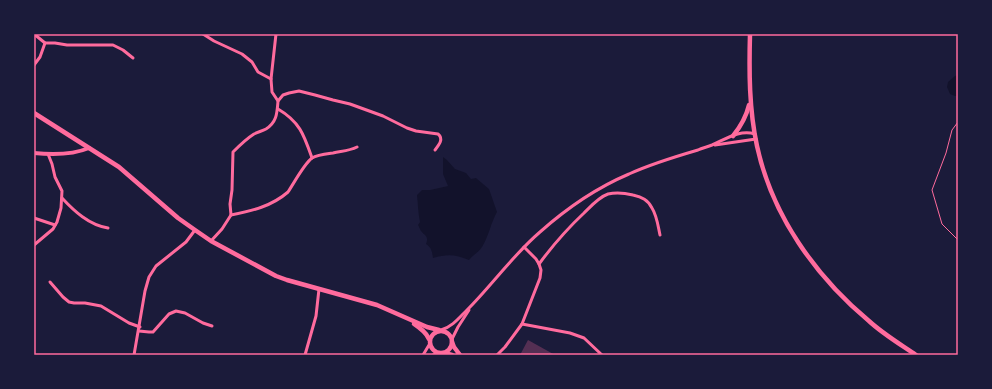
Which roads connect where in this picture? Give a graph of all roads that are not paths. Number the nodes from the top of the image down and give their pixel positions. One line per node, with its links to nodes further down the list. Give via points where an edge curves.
1 (34, 34): 5 (street)
2 (203, 34): 8 (street, via 242,54 252,62 258,72)
3 (276, 34): 8 (street)
4 (750, 34): 9 (main road)
5 (45, 43): 6 (street, via 113,45); 7 (street)
6 (133, 58)
7 (34, 65)
8 (271, 79): 10 (street, via 272,92)
9 (750, 100): 13 (main road, via 746,118); 14 (main road)
10 (278, 102): 11 (street); 18 (street, via 283,95 299,91 350,104 416,131 438,134 442,139)
11 (278, 109): 21 (street, via 303,132); 23 (street, via 272,124 243,142 233,152)
12 (34, 112): 17 (main road)
13 (733, 136): 14 (street, via 744,132); 15 (street)
14 (755, 136): 15 (street); 53 (main road, via 773,195 810,260 841,296 869,322)
15 (711, 145): 31 (street, via 653,164 606,185 560,214)
16 (357, 147): 21 (street, via 351,151)
17 (89, 148): 20 (street, via 75,153); 27 (main road, via 119,166)
18 (435, 150)
19 (34, 153): 20 (street)
20 (48, 154): 22 (street, via 62,191)
21 (312, 158): 23 (street, via 285,195 261,208)
22 (62, 198): 25 (street); 26 (street, via 80,215)
23 (231, 215): 29 (street)
24 (34, 218): 25 (street)
25 (55, 225): 30 (street)
26 (108, 228)
27 (195, 230): 29 (main road); 39 (street, via 186,242 156,266 149,278)
28 (660, 235): 32 (street, via 655,214 647,200 628,194 609,194 594,203 566,230)
29 (211, 241): 34 (main road, via 276,276)
30 (34, 245)
31 (524, 247): 32 (street); 35 (street)
32 (540, 264): 37 (street, via 538,284)
33 (50, 282): 39 (street, via 69,302 102,306)
34 (319, 289): 36 (main road, via 377,305); 46 (street, via 316,316)
35 (475, 302): 40 (street, via 454,324); 42 (street)
36 (406, 318): 40 (main road); 41 (main road, via 423,330)
37 (522, 324): 51 (street); 52 (street, via 584,338)
38 (212, 326): 39 (street, via 203,324 185,312 176,311 169,314 152,332)
39 (139, 329): 45 (street)
40 (440, 330): 41 (main road, via 433,333); 42 (main road, via 448,333)
41 (429, 339): 43 (main road)
42 (452, 341): 44 (main road, via 450,349); 50 (main road)
43 (429, 345): 44 (main road, via 433,351); 47 (street)
44 (442, 353): 48 (street); 49 (main road)
45 (134, 355)
46 (304, 355)
47 (422, 355)
48 (433, 355)
49 (452, 355)
50 (460, 355)
51 (496, 355)
52 (602, 355)
53 (916, 355)

